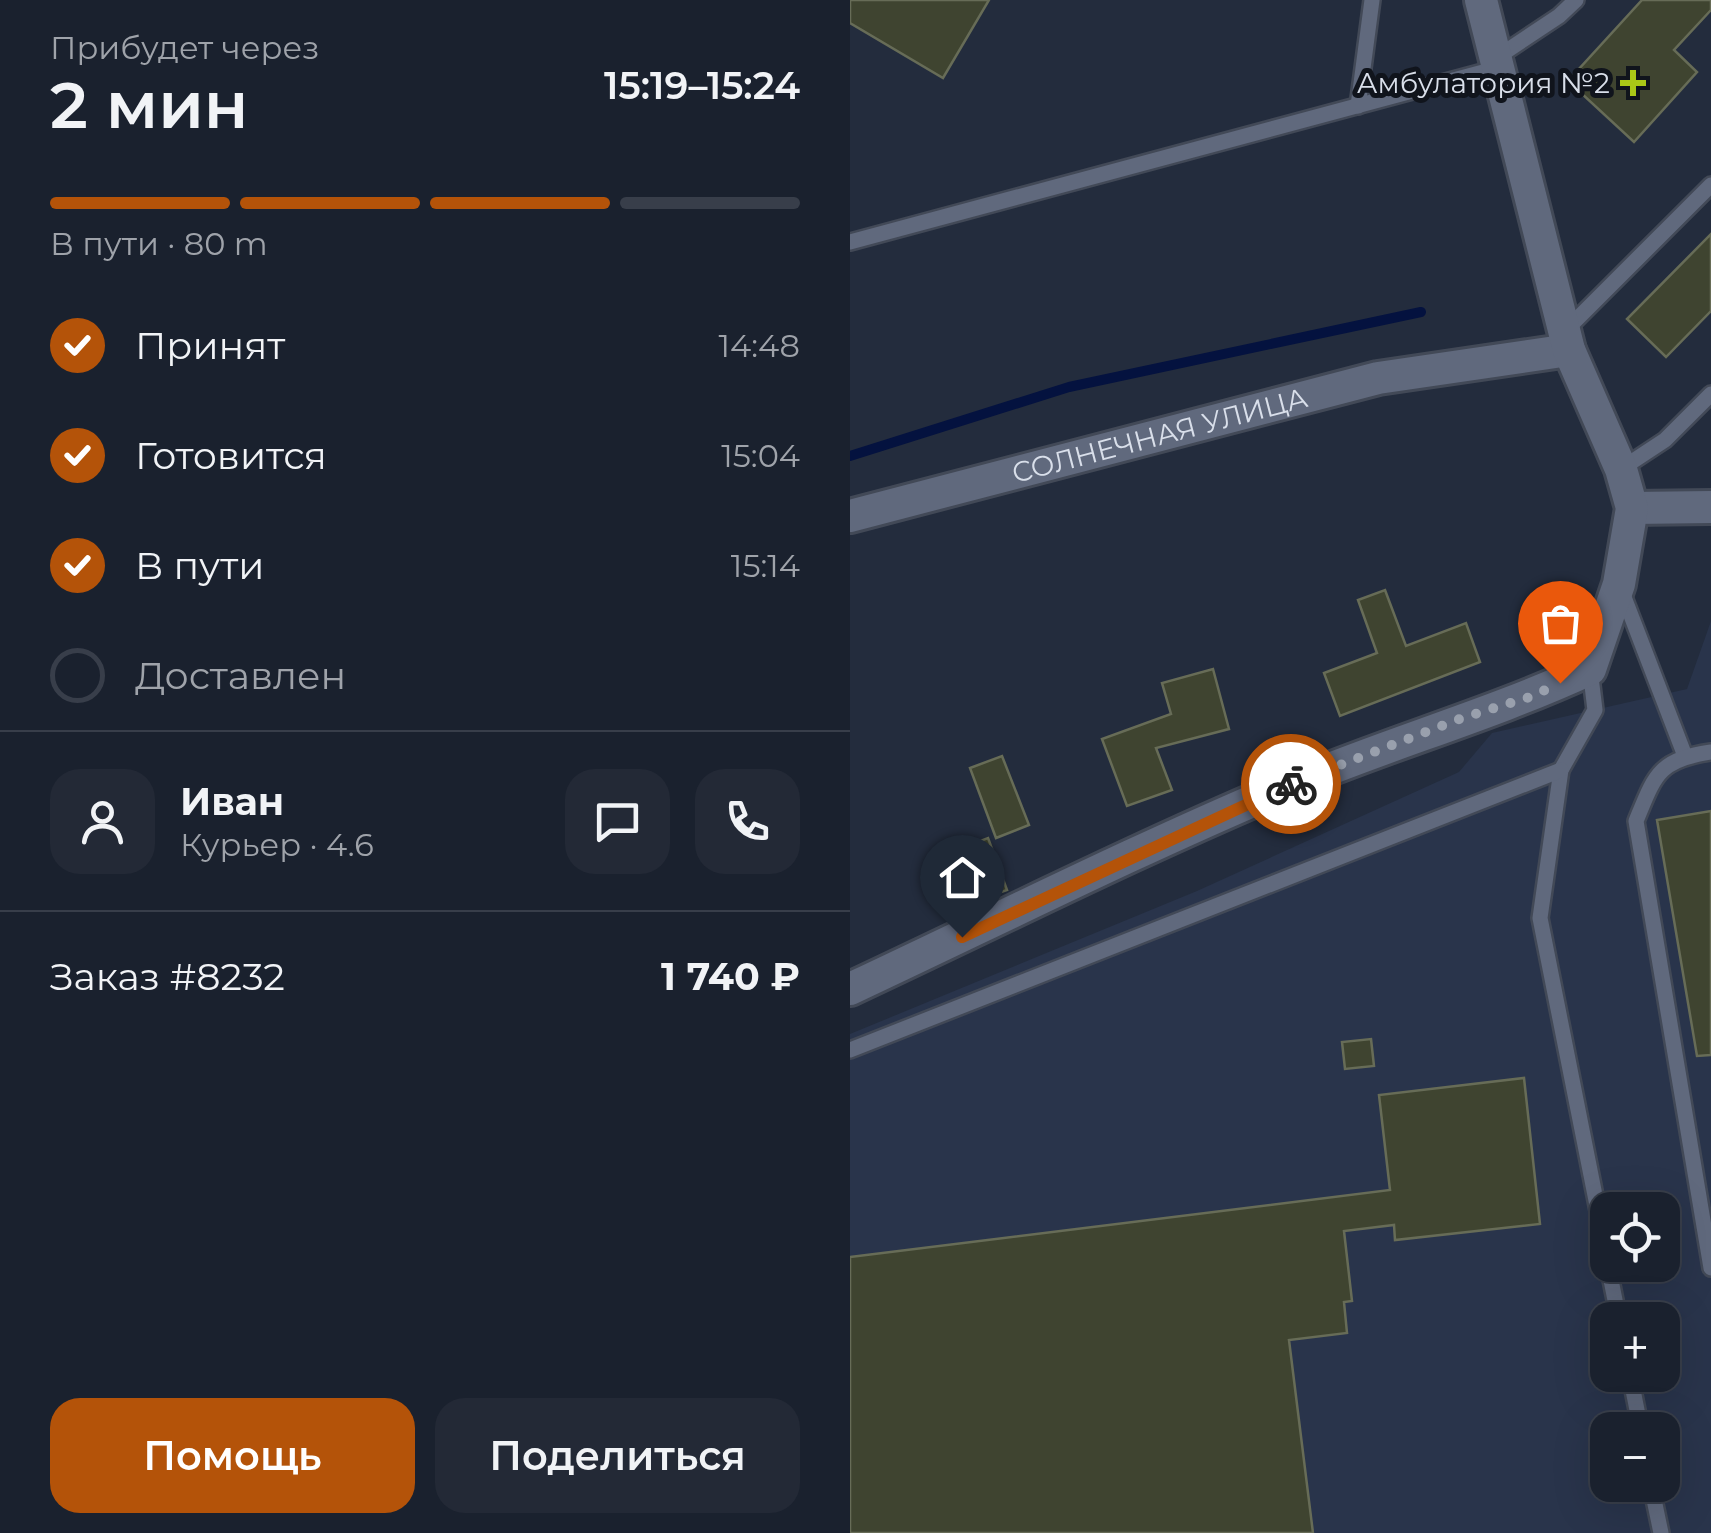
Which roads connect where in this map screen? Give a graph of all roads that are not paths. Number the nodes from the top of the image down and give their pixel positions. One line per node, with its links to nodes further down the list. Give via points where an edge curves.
1 (1372, 0): 5 (lane)
2 (1481, 0): 4 (street)
3 (1576, 0): 4 (lane)
4 (1497, 63): 5 (lane); 8 (street)
5 (1358, 106): 7 (lane)
6 (1711, 185): 8 (lane)
7 (850, 242)
8 (1566, 341): 10 (street); 13 (street, СОЛНЕЧНАЯ УЛИЦА, via 1378,378)
9 (1711, 394): 10 (lane, via 1665,440)
10 (1622, 469): 12 (street)
11 (1711, 507): 12 (street)
12 (1632, 508): 14 (street)
13 (850, 516)
14 (1619, 584): 15 (street); 17 (lane)
15 (1590, 669): 18 (lane, via 1594,710); 19 (street, via 1286,786)
16 (1711, 752): 17 (lane)
17 (1684, 756): 22 (lane, via 1655,775 1636,821)
18 (1561, 770): 20 (lane); 21 (lane, via 1540,918)
19 (850, 989)
20 (850, 1050)
21 (1594, 1192)
22 (1711, 1268)
23 (1655, 1502): 24 (lane)
24 (1661, 1533)

